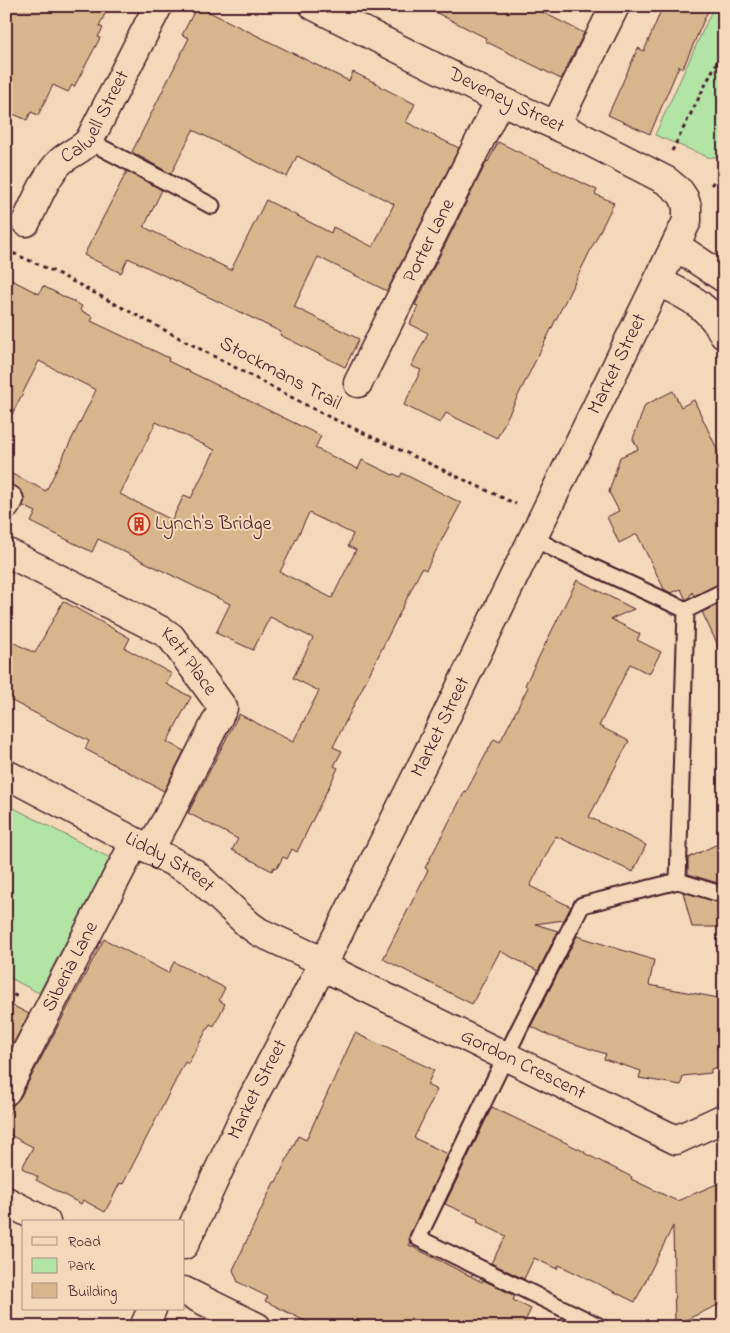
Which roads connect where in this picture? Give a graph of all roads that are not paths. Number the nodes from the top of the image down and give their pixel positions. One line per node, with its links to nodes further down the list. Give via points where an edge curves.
1 (158, 6): 6 (street, Calwell Street)
2 (314, 6): 4 (street, Deveney Street)
3 (615, 6): 5 (street)
4 (500, 100): 5 (street, Deveney Street); 14 (street, Porter Lane)
5 (556, 125): 8 (street, Deveney Street, via 672,184)
6 (89, 141): 7 (lane); 9 (street, Calwell Street, via 54,170)
7 (212, 206)
8 (687, 207): 10 (street, Market Street, via 688,221)
9 (26, 222)
10 (676, 246): 11 (street); 12 (street, Market Street)
11 (724, 278)
12 (658, 282): 13 (street, via 700,304); 15 (street, Market Street)
13 (724, 335)
14 (358, 383)
15 (538, 527): 18 (lane, via 562,553); 23 (street, Market Street)
16 (6, 552): 20 (street, Kett Place, via 164,632 223,708 167,819)
17 (724, 591): 18 (lane)
18 (686, 610): 21 (lane)
19 (6, 774): 20 (street, Liddy Street)
20 (142, 846): 23 (street, Liddy Street, via 201,878 259,932); 25 (street, Siberia Lane)
21 (678, 881): 22 (lane); 24 (lane, via 582,905)
22 (724, 895)
23 (323, 964): 24 (street, Gordon Crescent); 29 (street, Market Street, via 251,1101)
24 (506, 1056): 26 (street, Gordon Crescent, via 676,1140); 34 (lane, via 418,1238)
25 (6, 1091)
26 (724, 1118)
27 (6, 1201): 28 (street)
28 (42, 1220)
29 (185, 1243)
30 (185, 1291): 33 (street)
31 (152, 1310): 32 (street)
32 (144, 1327)
33 (257, 1327)
34 (601, 1327)

